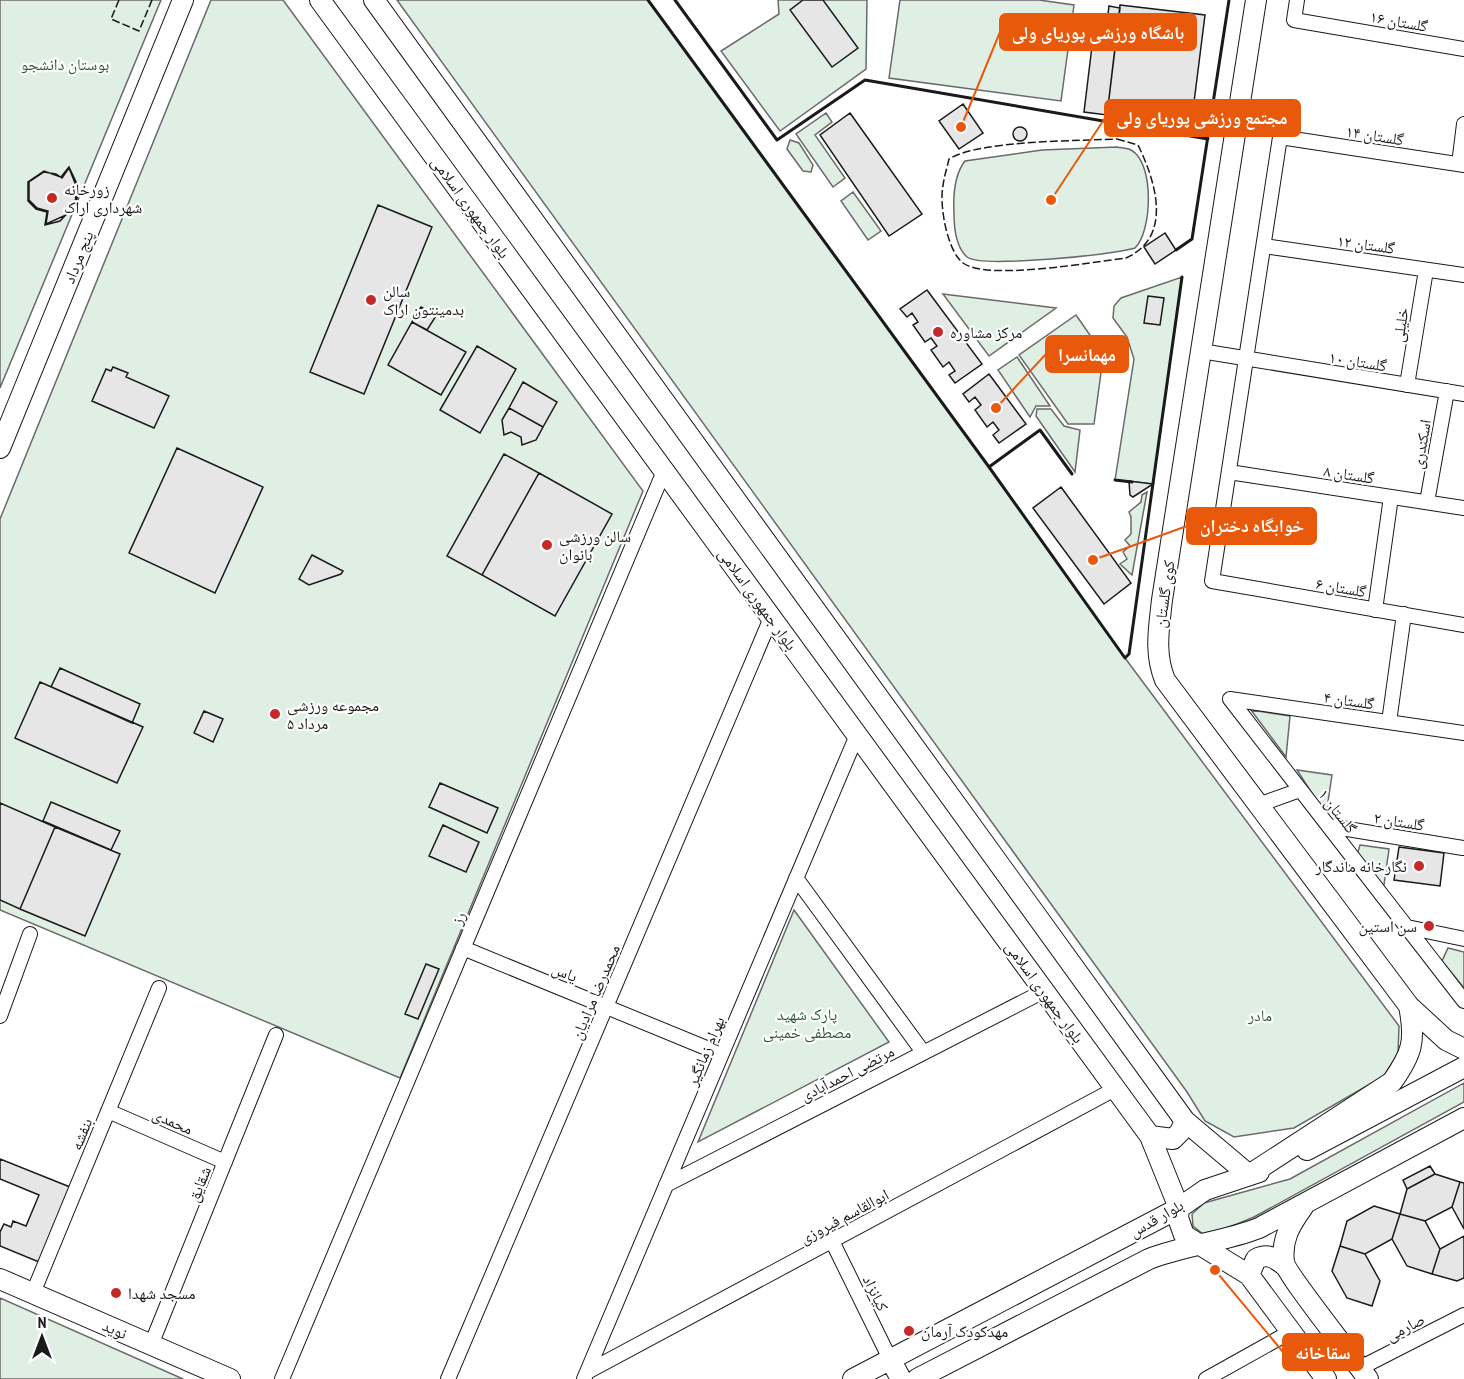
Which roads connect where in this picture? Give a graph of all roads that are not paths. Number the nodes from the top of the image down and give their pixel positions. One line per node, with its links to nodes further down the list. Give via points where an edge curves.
1 (183, 0): 17 (main road, پنج مرداد)
2 (320, 0): 18 (main road, بلوار جمهوری اسلامی)
3 (374, 0): 54 (main road)
4 (1256, 0): 12 (main road, کوی گلستان)
5 (1297, 0): 6 (street, گلستان ۱۶, via 1294,20)
6 (1464, 49)
7 (1464, 124): 8 (street)
8 (1462, 164): 9 (street, گلستان ۱۴, via 1280,137)
9 (1264, 246): 10 (street, گلستان ۱۲); 13 (street)
10 (1426, 270): 11 (street, گلستان ۱۲); 14 (street, خلیلی)
11 (1464, 275)
12 (1201, 351): 13 (street, گلستان ۱۰); 32 (main road, کوی گلستان, via 1157,652 1164,680)
13 (1246, 359): 14 (street, گلستان ۱۰); 19 (street)
14 (1407, 385): 15 (street, گلستان ۱۰)
15 (1447, 392): 16 (street, گلستان ۱۰); 21 (street, اسکندری)
16 (1464, 394)
17 (0, 448)
18 (664, 471): 25 (main road, بلوار جمهوری اسلامی); 39 (street, رز)
19 (1228, 472): 20 (street, گلستان ۸); 23 (street, گلستان ۶, via 1212,581)
20 (1391, 497): 21 (street, گلستان ۸); 23 (street)
21 (1427, 502): 22 (street, گلستان ۸)
22 (1464, 508)
23 (1375, 609): 24 (street, گلستان ۶)
24 (1404, 614): 26 (street, گلستان ۶); 28 (street)
25 (771, 618): 30 (main road, بلوار جمهوری اسلامی); 44 (street, محمدرضا مرادیان)
26 (1464, 625)
27 (1230, 699): 28 (street, گلستان ۴); 31 (street, گلستان ۱)
28 (1389, 722): 29 (street, گلستان ۴)
29 (1464, 733)
30 (857, 735): 35 (street, بهرام زمانگیر); 41 (main road, بلوار جمهوری اسلامی)
31 (1300, 790): 32 (street); 33 (street, گلستان ۱)
32 (1258, 805): 43 (main road, کوی گلستان)
33 (1329, 826): 34 (street, گلستان ۲); 36 (street, گلستان ۱)
34 (1464, 846)
35 (796, 878): 48 (street); 49 (street, بهرام زمانگیر)
36 (1407, 927): 38 (street); 42 (street, گلستان ۱)
37 (30, 934): 45 (street)
38 (1464, 939)
39 (463, 948): 44 (street, یاس); 74 (street, رز)
40 (159, 988): 52 (street, بنفشه)
41 (1044, 991): 48 (street, مرتضی احمدآبادی); 51 (main road, بلوار جمهوری اسلامی)
42 (1464, 1001)
43 (1409, 1006): 47 (main road, کوی گلستان, via 1446,1041); 57 (main road, via 1413,1043 1408,1059 1392,1082)
44 (606, 1007): 49 (street, یاس); 75 (street, محمدرضا مرادیان)
45 (0, 1016)
46 (276, 1035): 56 (street, شقایق)
47 (1464, 1049)
48 (923, 1052): 58 (street, مرتضی احمدآبادی)
49 (721, 1054): 58 (street, بهرام زمانگیر)
50 (1464, 1067): 57 (main road, بلوار قدس, via 1282,1164)
51 (1115, 1089): 55 (main road, بلوار جمهوری اسلامی); 61 (street, ابوالقاسم فیروزی)
52 (108, 1111): 56 (street, محمدی); 66 (street, بنفشه)
53 (1464, 1118): 59 (main road, بلوار قدس)
54 (1185, 1121): 55 (main road, via 1173,1139); 57 (main road)
55 (1150, 1136): 60 (main road, بلوار جمهوری اسلامی)
56 (225, 1162): 69 (street, شقایق)
57 (1249, 1175): 60 (main road, بلوار قدس, via 1205,1190)
58 (666, 1185): 72 (street, بهرام زمانگیر)
59 (1305, 1204): 62 (main road, بلوار قدس, via 1229,1240); 63 (main road, via 1289,1226 1284,1241)
60 (1179, 1208): 62 (main road, بلوار جمهوری اسلامی, via 1184,1235); 70 (main road, بلوار قدس)
61 (832, 1241): 70 (street, کیانزاد); 72 (street, ابوالقاسم فیروزی)
62 (1202, 1244): 64 (main road); 78 (main road, بلوار قدس, via 1149,1259)
63 (1284, 1265): 64 (main road, via 1273,1257 1263,1256 1256,1258); 71 (main road)
64 (1249, 1275): 68 (main road)
65 (0, 1279): 66 (main road, نوید)
66 (33, 1293): 69 (main road, نوید)
67 (1464, 1315): 71 (street, صارمی)
68 (1292, 1331): 79 (street); 80 (main road)
69 (152, 1345): 73 (main road, نوید)
70 (890, 1359): 76 (main road, بلوار قدس); 77 (main road)
71 (1364, 1373)
72 (585, 1375)
73 (230, 1379)
74 (282, 1379)
75 (448, 1379)
76 (853, 1379)
77 (901, 1379)
78 (917, 1379)
79 (1206, 1379)
80 (1326, 1379)

